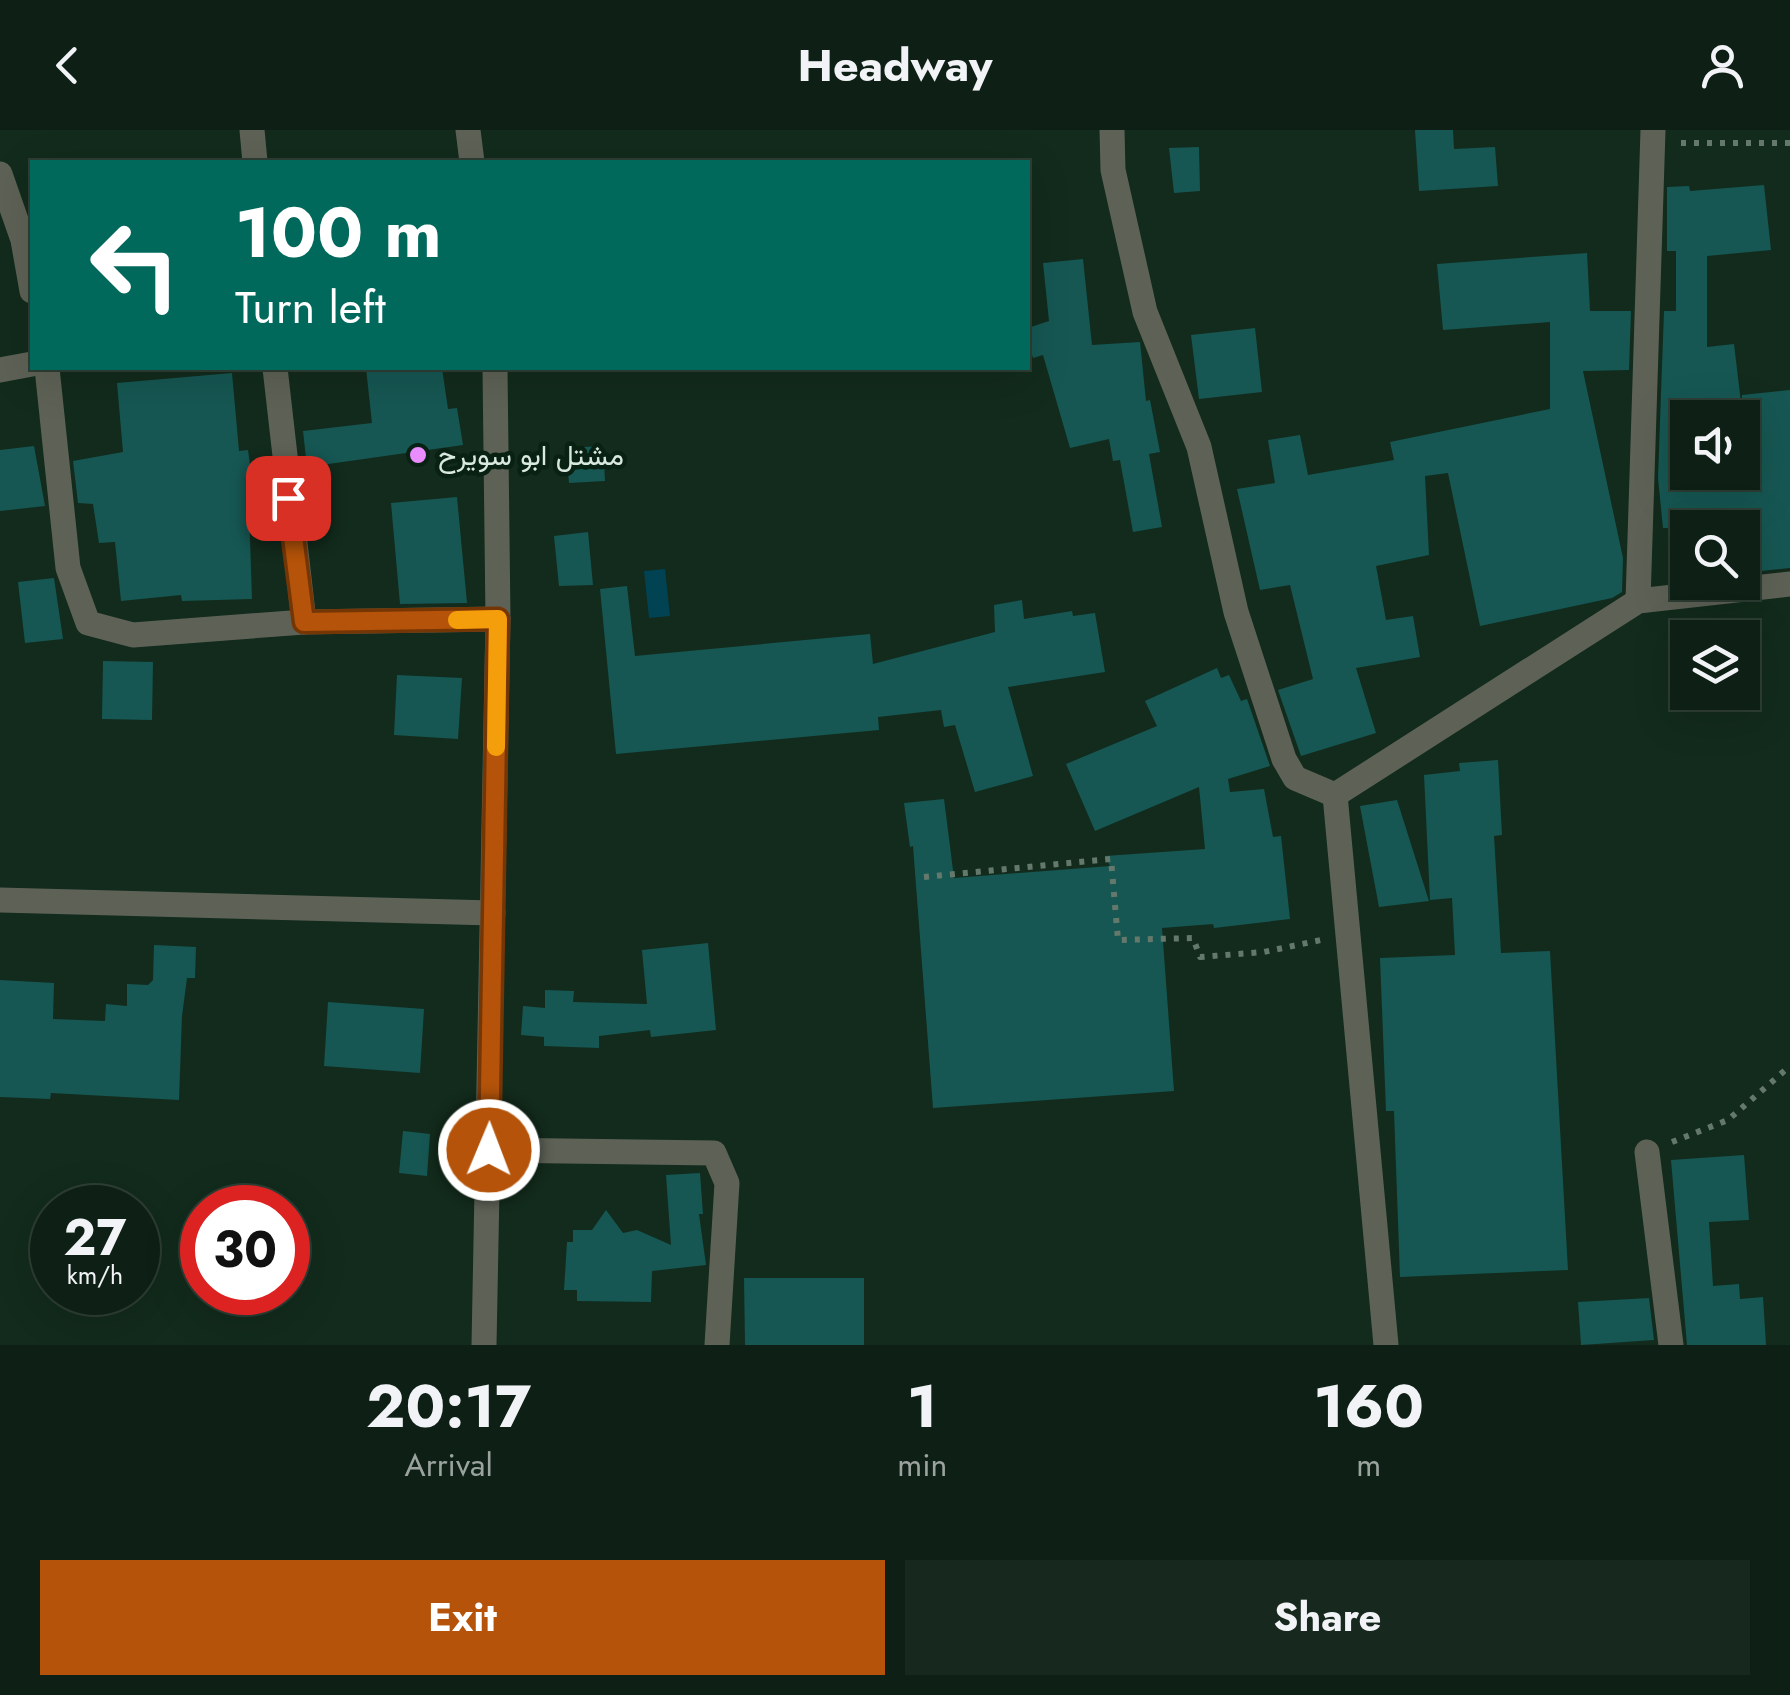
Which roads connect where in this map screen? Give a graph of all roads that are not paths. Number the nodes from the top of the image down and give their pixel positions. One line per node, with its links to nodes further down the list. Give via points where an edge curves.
1 (252, 130): 5 (street)
2 (468, 130): 6 (street)
3 (1112, 130): 18 (street, via 1114,170 1145,312 1199,446 1236,612 1278,744 1295,778)
4 (1653, 137): 15 (street)
5 (255, 160)
6 (472, 160)
7 (0, 174): 8 (street)
8 (30, 280)
9 (30, 364): 10 (street)
10 (0, 370)
11 (46, 370): 17 (street, via 68,568 88,624 133,635)
12 (275, 370): 17 (street)
13 (495, 370): 16 (street)
14 (1790, 584): 15 (street)
15 (1638, 601): 18 (street)
16 (498, 619): 17 (street); 20 (street)
17 (304, 622)
18 (1335, 795): 25 (street)
19 (0, 900): 20 (street)
20 (493, 913): 21 (street)
21 (489, 1150): 23 (street); 24 (street, via 714,1152 727,1183)
22 (1648, 1152): 26 (street)
23 (484, 1345)
24 (717, 1345)
25 (1386, 1345)
26 (1672, 1345)

